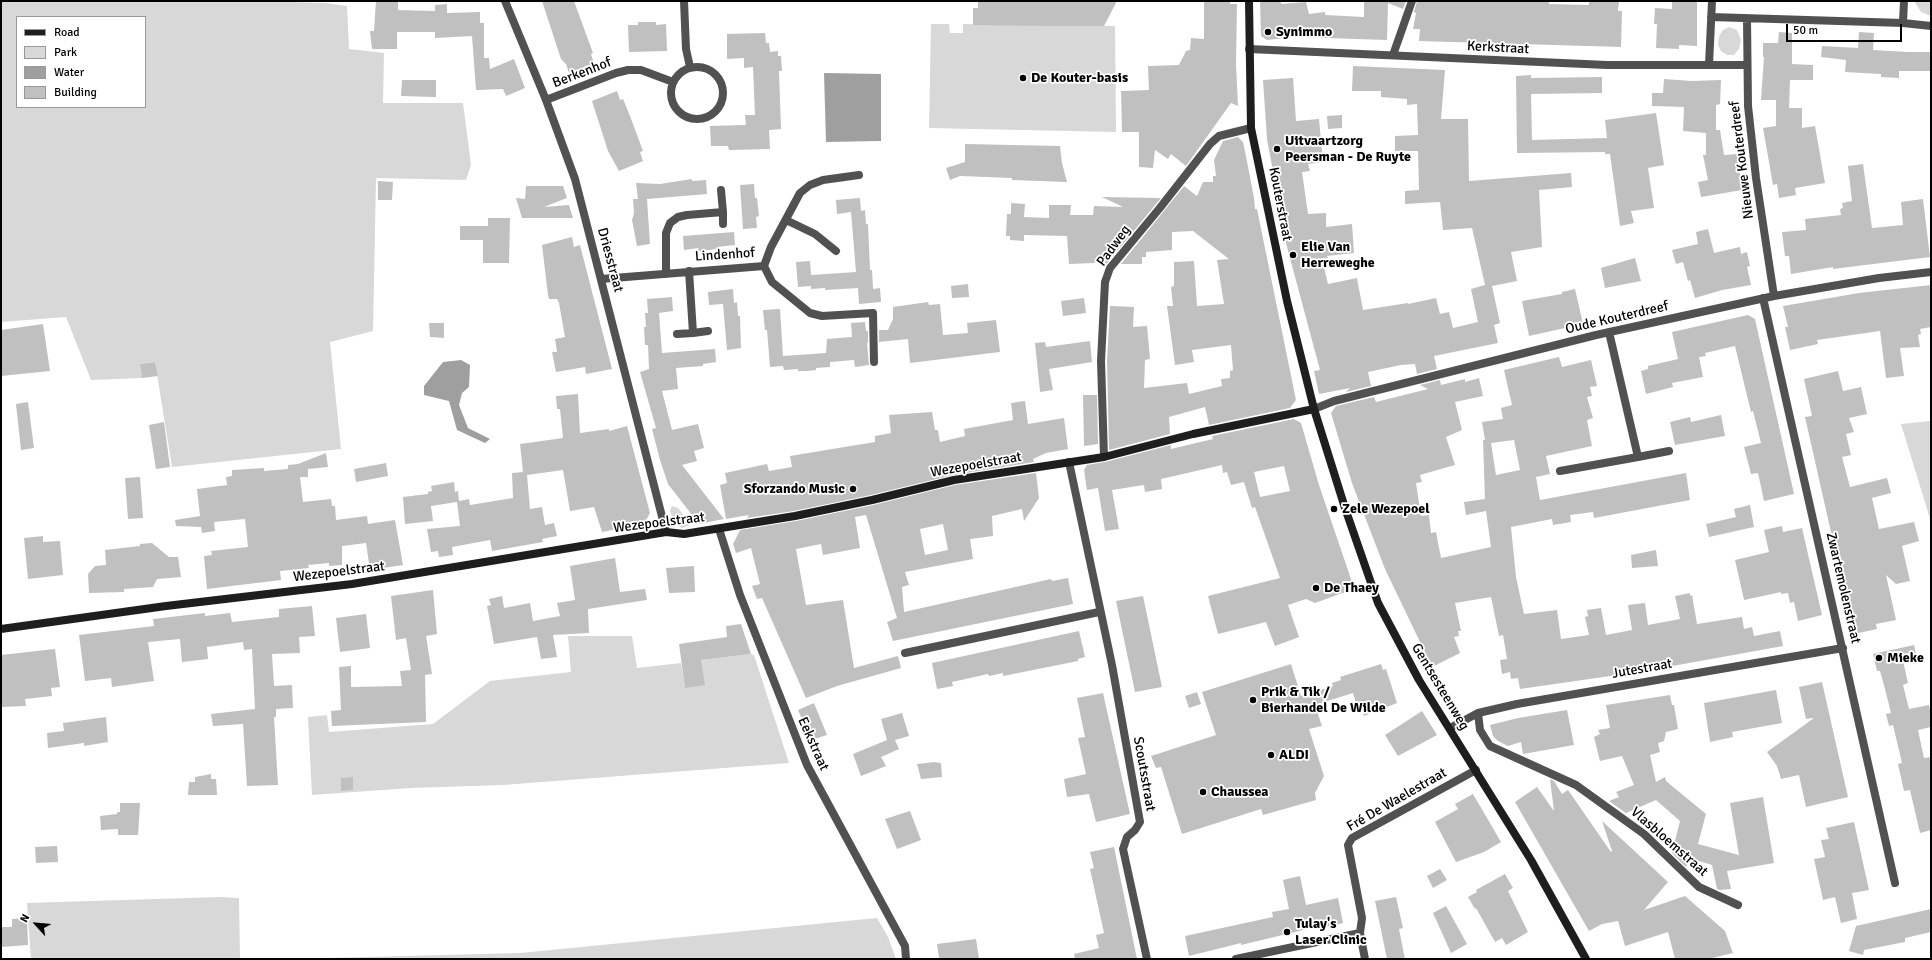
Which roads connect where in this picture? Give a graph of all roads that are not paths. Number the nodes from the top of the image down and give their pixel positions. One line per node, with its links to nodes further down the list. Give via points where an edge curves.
1 (505, 1): 17 (street, Driesstraat)
2 (684, 1): 15 (street, via 686,49)
3 (1249, 1): 11 (street, Kouterstraat)
4 (1412, 1): 12 (street)
5 (1712, 1): 7 (street)
6 (1904, 1): 9 (street)
7 (1711, 17): 8 (street); 13 (street)
8 (1747, 19): 9 (street); 14 (street, Nieuwe Kouterdreef)
9 (1903, 23): 10 (street)
10 (1931, 26)
11 (1249, 49): 12 (street, Kerkstraat); 18 (street, Kouterstraat)
12 (1393, 55): 13 (street, Kerkstraat, via 1607,65)
13 (1709, 65): 14 (street, Kerkstraat)
14 (1746, 65): 30 (street, Nieuwe Kouterdreef, via 1756,178)
15 (690, 67): 16 (street); 16 (street, via 703,67 720,79 724,90 718,109 708,117 685,116 671,98)
16 (673, 82): 17 (street, Berkenhof, via 641,70 628,70)
17 (546, 100): 29 (street, Driesstraat, via 575,179)
18 (1251, 128): 37 (street, Kouterstraat, via 1286,301); 39 (street, Padweg, via 1219,136 1210,144 1110,268 1105,282 1101,361)
19 (859, 175): 22 (street, Lindenhof, via 810,184 800,193)
20 (721, 190): 21 (street)
21 (722, 212): 23 (street); 28 (street, via 687,215 678,217 670,223 666,233)
22 (786, 220): 24 (street, via 815,234); 25 (street, Lindenhof)
23 (723, 224)
24 (836, 251)
25 (764, 266): 26 (street, Lindenhof); 36 (street, Lindenhof, via 772,282 810,312 822,316 873,313)
26 (689, 271): 28 (street, Lindenhof); 34 (street, Lindenhof)
27 (1931, 272): 30 (street, Oude Kouterdreef)
28 (666, 274): 29 (street, Lindenhof)
29 (602, 279): 44 (street, Driesstraat)
30 (1774, 296): 31 (street, Oude Kouterdreef)
31 (1763, 298): 33 (street, Oude Kouterdreef); 47 (street, Zwartemolenstraat)
32 (708, 331): 34 (street)
33 (1609, 332): 37 (street, Oude Kouterdreef, via 1334,401); 40 (street)
34 (693, 333): 35 (street)
35 (677, 334)
36 (874, 362)
37 (1314, 409): 39 (street, Wezepoelstraat, via 1193,434); 50 (street, Gentsesteenweg, via 1378,603 1416,675)
38 (1669, 451): 40 (street)
39 (1104, 457): 41 (street, Wezepoelstraat)
40 (1638, 457): 42 (street)
41 (1068, 462): 43 (street, Wezepoelstraat, via 954,480 803,515); 45 (street, Scoutsstraat)
42 (1560, 471)
43 (719, 529): 44 (street, Wezepoelstraat, via 684,534); 55 (street, Eekstraat, via 740,596 806,765 905,946)
44 (666, 532): 46 (street, Wezepoelstraat, via 352,584)
45 (1100, 612): 48 (street); 56 (street, Scoutsstraat, via 1140,822 1127,837 1123,849)
46 (1, 629)
47 (1843, 648): 49 (street, Jutestraat, via 1517,704); 52 (street, Zwartemolenstraat)
48 (905, 653)
49 (1478, 713): 50 (street, Jutestraat); 53 (street, Vlasbloemstraat, via 1480,730 1490,746 1576,785 1644,834 1698,887)
50 (1450, 728): 51 (street, Gentsesteenweg)
51 (1476, 770): 54 (street, Fré De Waelestraat, via 1352,838 1348,845 1362,918); 59 (street, Gentsesteenweg, via 1531,860)
52 (1895, 883)
53 (1738, 905)
54 (1360, 933): 57 (street); 58 (street, Fré De Waelestraat)
55 (906, 959)
56 (1147, 959)
57 (1236, 959)
58 (1365, 959)
59 (1586, 959)

